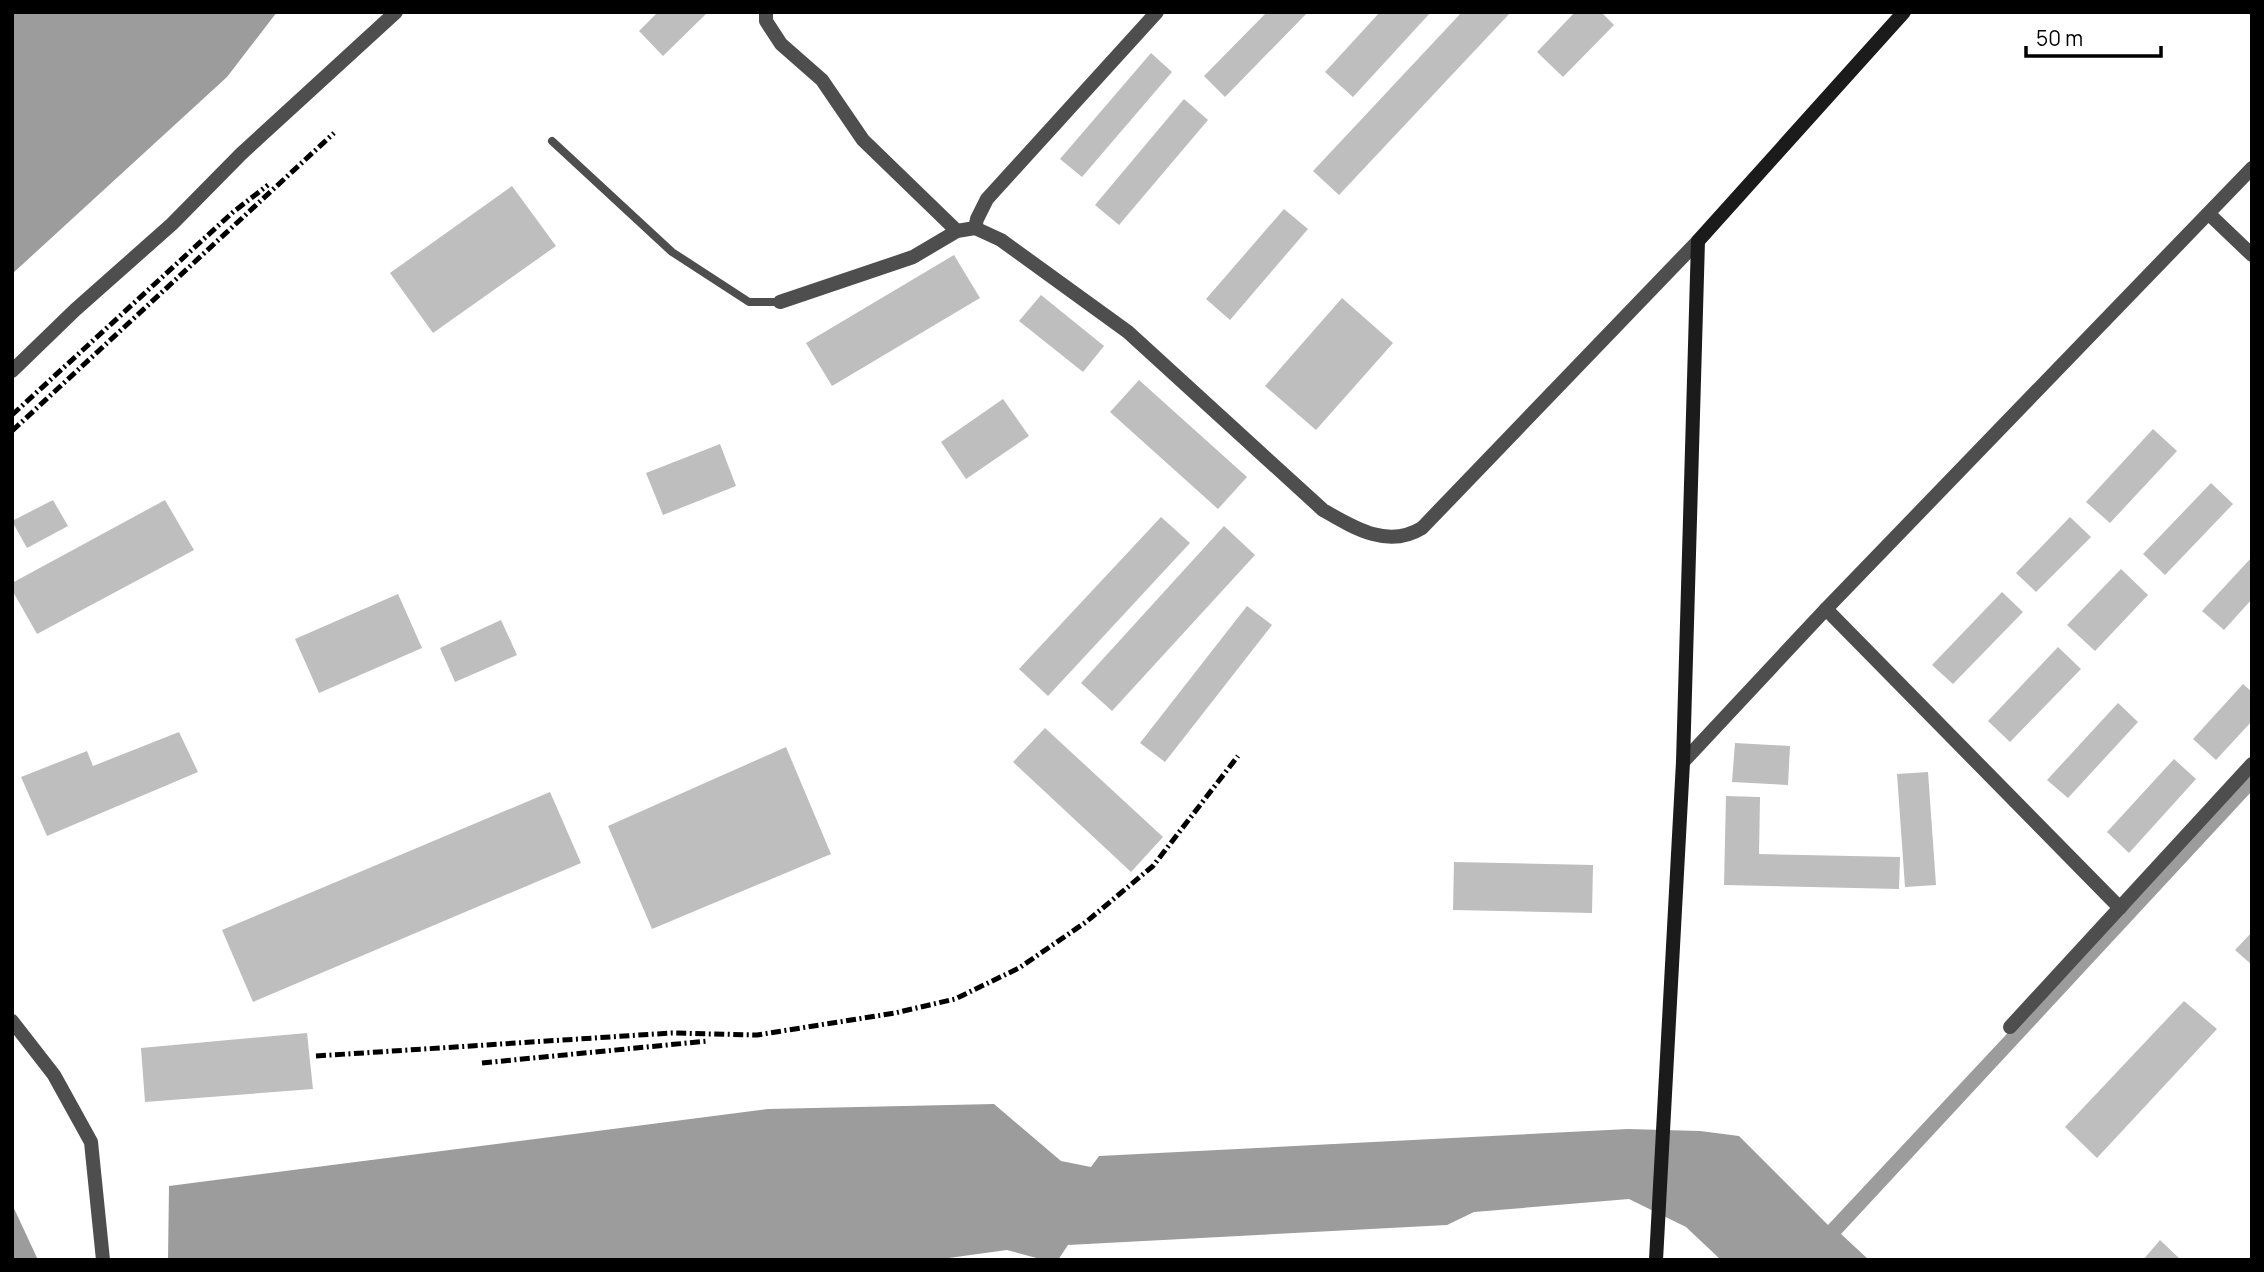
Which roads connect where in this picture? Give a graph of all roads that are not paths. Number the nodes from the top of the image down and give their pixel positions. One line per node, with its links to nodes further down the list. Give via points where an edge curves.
1 (396, 12): 13 (street)
2 (766, 12): 9 (street, via 766,21 781,44 822,80 863,139)
3 (1157, 12): 8 (street, via 987,199)
4 (1904, 12): 10 (main road)
5 (552, 141): 12 (lane, via 672,252 749,302)
6 (2252, 167): 7 (street)
7 (2209, 215): 11 (street); 14 (street)
8 (975, 228): 9 (street); 10 (street, via 1001,240 1128,332 1324,510 1358,531 1391,538 1410,536 1423,528)
9 (957, 231): 12 (street, via 913,257)
10 (1698, 241): 15 (main road)
11 (2252, 255)
12 (780, 302)
13 (12, 371)
14 (1826, 608): 15 (street); 17 (street)
15 (1683, 762): 20 (main road)
16 (2252, 764): 17 (street)
17 (2120, 908): 19 (street)
18 (12, 1021): 21 (street, via 54,1074 90,1142)
19 (2010, 1027)
20 (1656, 1256)
21 (103, 1260)

